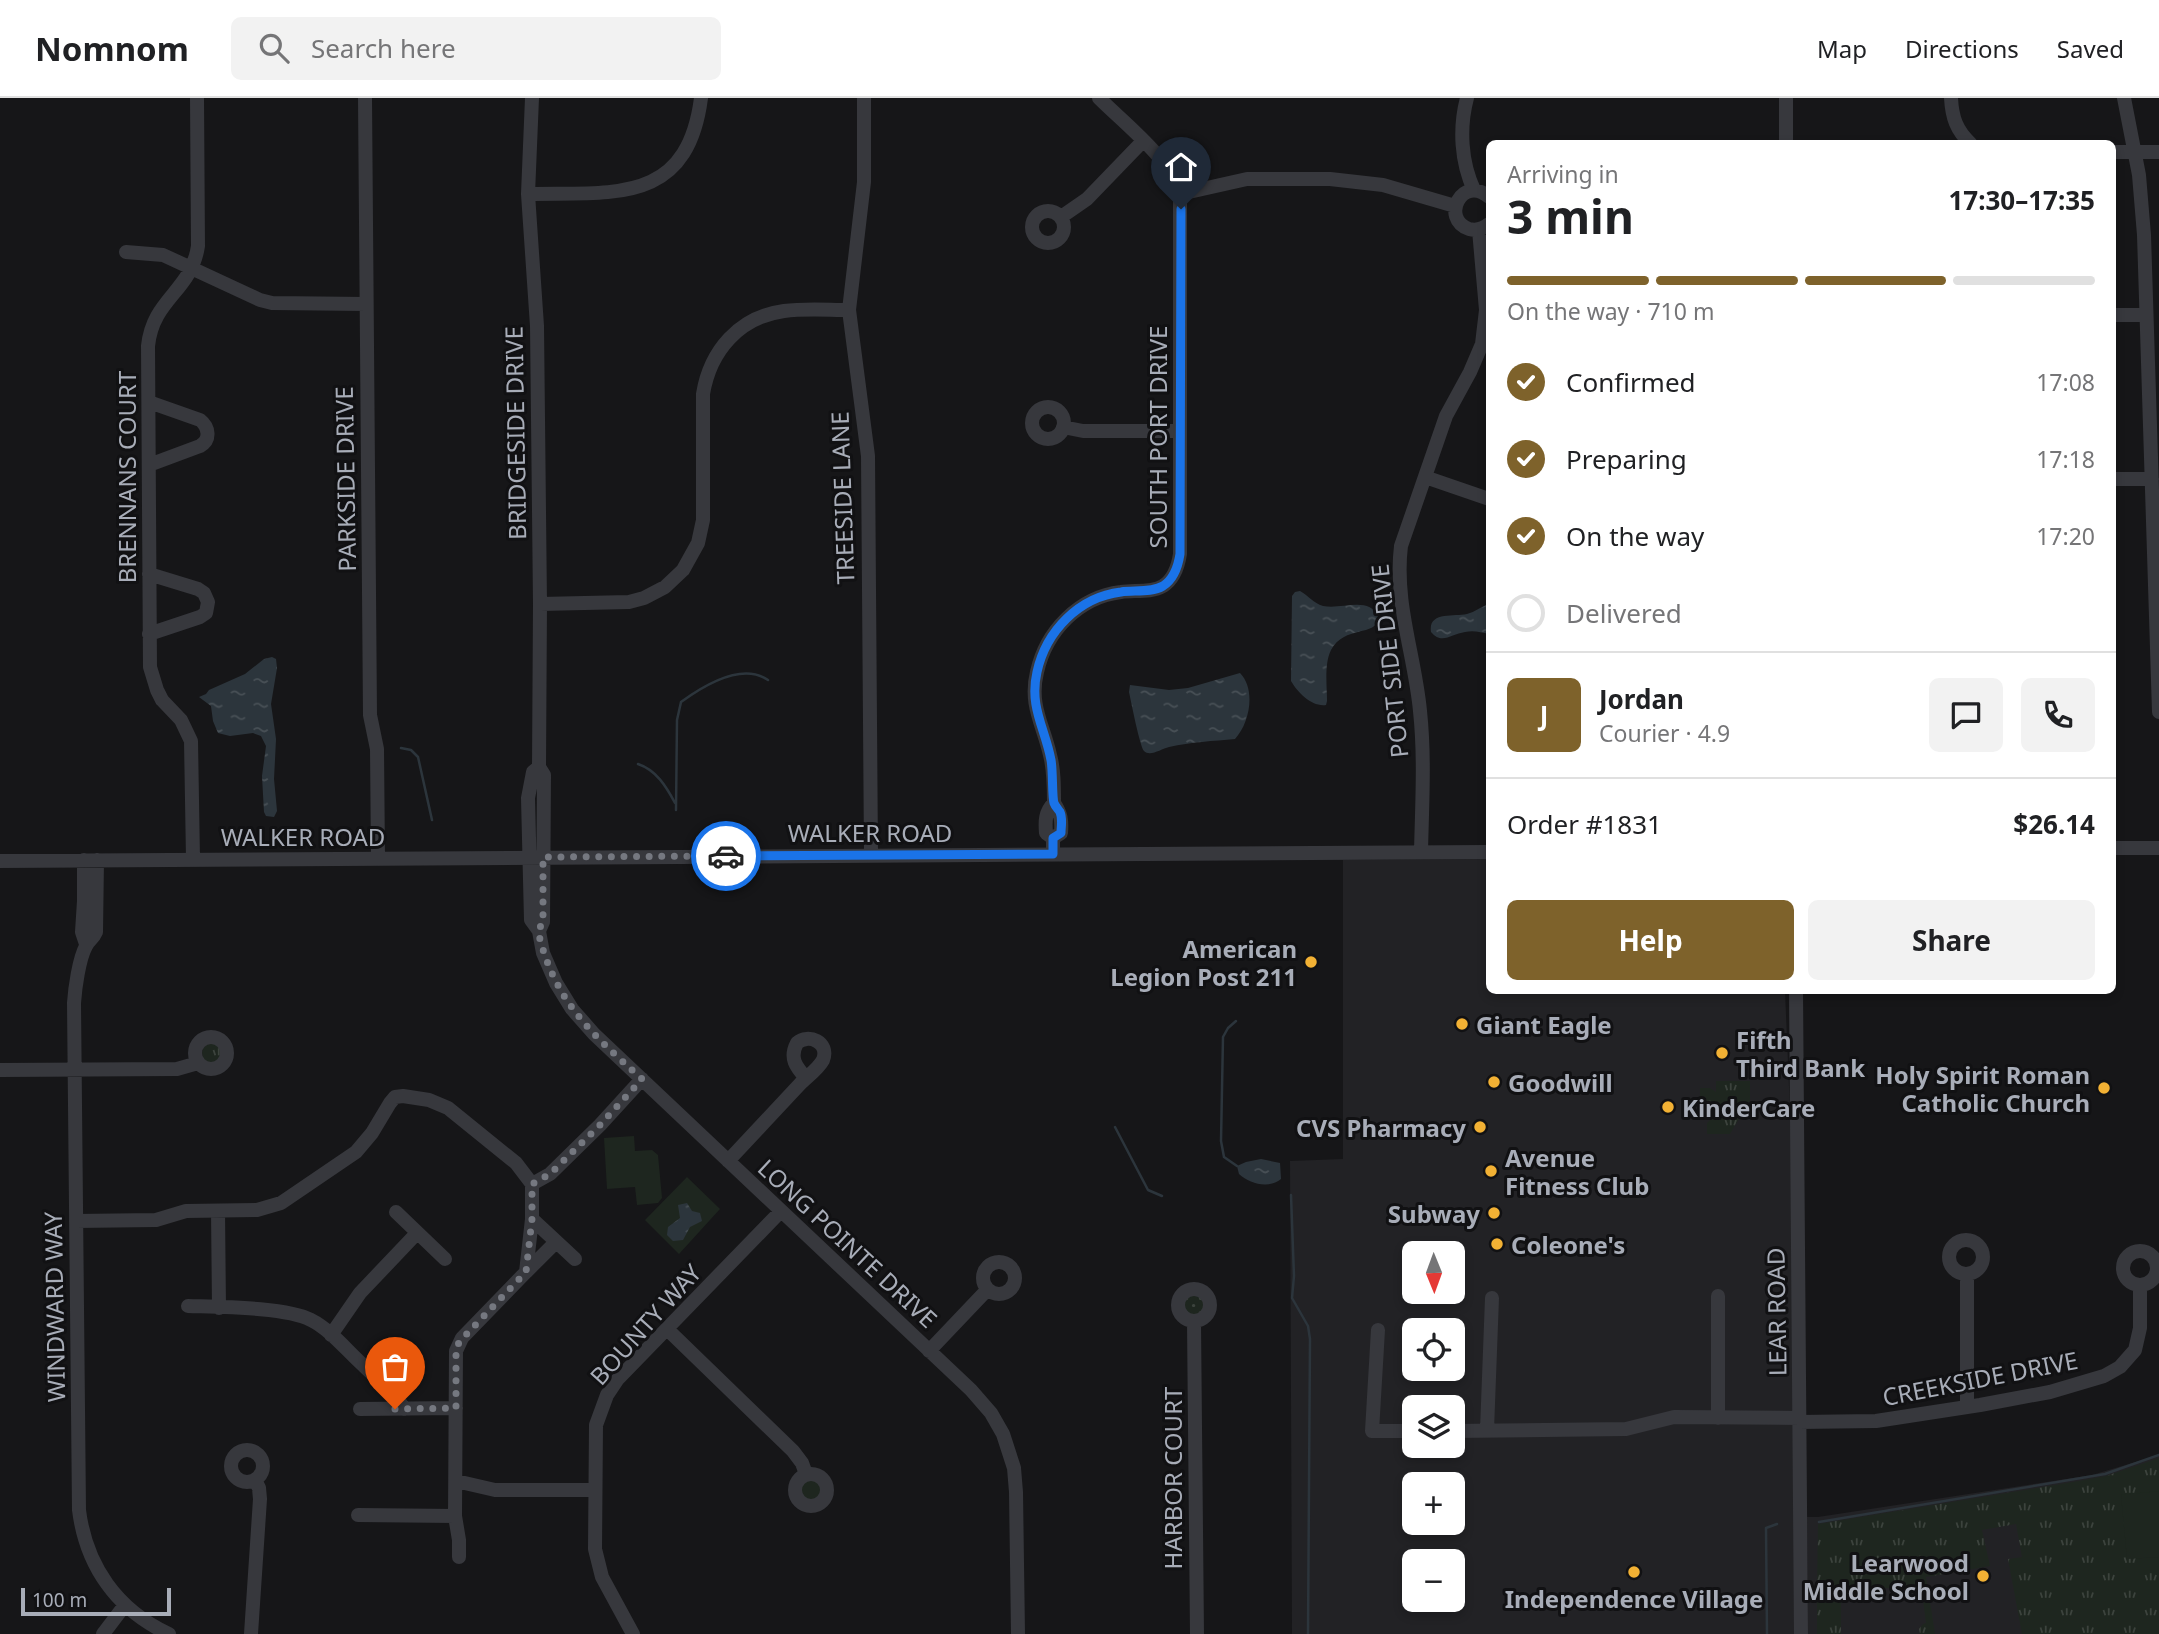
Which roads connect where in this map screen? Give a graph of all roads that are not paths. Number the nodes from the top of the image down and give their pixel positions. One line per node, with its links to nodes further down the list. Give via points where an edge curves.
1 (197, 98): 25 (street, BRENNANS COURT, via 198,246)
2 (365, 98): 26 (street, PARKSIDE DRIVE)
3 (532, 98): 18 (street, BRIDGESIDE DRIVE)
4 (701, 98): 18 (street, via 688,147 654,181 616,192)
5 (864, 98): 27 (street, TREESIDE LANE, via 864,182)
6 (1099, 98): 13 (street, SOUTH PORT DRIVE)
7 (1468, 98): 17 (street, via 1462,146)
8 (1786, 98): 11 (street)
9 (1951, 98): 12 (street, via 1956,126)
10 (2124, 98): 15 (street)
11 (1786, 140)
12 (1967, 140)
13 (1143, 141): 19 (street, SOUTH PORT DRIVE, via 1164,162); 22 (street, via 1087,199)
14 (2116, 152): 15 (street)
15 (2136, 152): 16 (street); 29 (street)
16 (2159, 152)
17 (1474, 190): 20 (street); 21 (street, via 1462,195)
18 (528, 194): 39 (street, BRIDGESIDE DRIVE, via 537,326)
19 (1180, 194): 21 (street, via 1247,179 1330,179 1383,185); 32 (street, SOUTH PORT DRIVE)
20 (1486, 195)
21 (1455, 206): 23 (street, PORT SIDE DRIVE, via 1461,224 1472,230)
22 (1061, 217)
23 (1484, 227): 34 (street, PORT SIDE DRIVE, via 1484,334 1446,415)
24 (127, 252): 25 (street, via 163,256)
25 (192, 268): 26 (street, via 272,303); 30 (street, BRENNANS COURT, via 152,325)
26 (366, 304): 49 (street, PARKSIDE DRIVE, via 370,715 377,749)
27 (849, 310): 39 (street, via 770,314 735,332 719,350 703,394 702,528 692,558 671,582 629,602); 47 (street, TREESIDE LANE, via 868,456)
28 (2116, 315): 29 (street)
29 (2146, 315): 36 (street)
30 (149, 402): 33 (street, BRENNANS COURT); 33 (street, via 200,420 208,433 204,443)
31 (1063, 427): 32 (street)
32 (1180, 431): 46 (street, SOUTH PORT DRIVE, via 1180,554 1172,577 1154,590 1118,592 1084,605 1051,636 1038,665 1034,702 1062,822 1061,833 1053,838)
33 (149, 465): 38 (street, BRENNANS COURT)
34 (1425, 477): 37 (street); 44 (street, PORT SIDE DRIVE, via 1401,546 1399,574 1420,709)
35 (2116, 479): 36 (street)
36 (2152, 479): 41 (street)
37 (1486, 498)
38 (149, 574): 40 (street, BRENNANS COURT); 40 (street, via 198,589 208,602 200,617)
39 (540, 604): 48 (street, BRIDGESIDE DRIVE, via 539,767 533,772 529,790)
40 (149, 634): 50 (street, BRENNANS COURT, via 150,667 157,690 181,719 191,741)
41 (2159, 712)
42 (2116, 848): 43 (street)
43 (2159, 848)
44 (1421, 852): 45 (street, WALKER ROAD); 46 (street, WALKER ROAD)
45 (1486, 852)
46 (1053, 854): 47 (street, WALKER ROAD)
47 (871, 855): 48 (street, WALKER ROAD)
48 (536, 857): 49 (street, WALKER ROAD); 57 (street, LONG POINTE DRIVE, via 531,920 548,966 565,999 586,1025)
49 (378, 858): 50 (street, WALKER ROAD)
50 (193, 859): 51 (street, WALKER ROAD)
51 (91, 860): 52 (street, WALKER ROAD); 55 (street, WINDWARD WAY, via 82,932 86,944 74,994)
52 (0, 861)
53 (1796, 994): 88 (street, LEAR ROAD)
54 (198, 1063): 55 (street, via 177,1069)
55 (75, 1069): 56 (street); 65 (street, WINDWARD WAY)
56 (0, 1070)
57 (642, 1079): 59 (street, LONG POINTE DRIVE); 60 (street, via 550,1174)
58 (806, 1079): 59 (street)
59 (728, 1161): 62 (street, LONG POINTE DRIVE)
60 (532, 1184): 61 (street, via 516,1163 448,1108 402,1096 390,1103 356,1152 281,1203 257,1210); 64 (street)
61 (218, 1210): 65 (street, via 186,1211 156,1220); 77 (street)
62 (781, 1211): 79 (street, BOUNTY WAY); 82 (street, LONG POINTE DRIVE)
63 (396, 1212): 66 (street)
64 (532, 1219): 67 (street); 70 (street)
65 (76, 1221): 99 (street, WINDWARD WAY, via 80,1513 93,1562)
66 (417, 1233): 68 (street); 81 (street, via 360,1293)
67 (556, 1242): 69 (street); 70 (street)
68 (445, 1259)
69 (575, 1259)
70 (526, 1272): 84 (street, via 459,1342)
71 (1966, 1274): 83 (street)
72 (2140, 1285): 83 (street, CREEKSIDE DRIVE, via 2138,1341 2120,1367 2050,1392)
73 (987, 1290): 82 (street)
74 (1718, 1296): 87 (street)
75 (1492, 1298): 89 (street)
76 (188, 1306): 77 (street)
77 (219, 1308): 81 (street, via 295,1313)
78 (1194, 1322): 105 (street, HARBOR COURT)
79 (667, 1329): 92 (street, via 793,1451); 95 (street, BOUNTY WAY, via 607,1395 596,1425)
80 (1378, 1329): 90 (street, via 1372,1431)
81 (331, 1335): 86 (street)
82 (929, 1350): 104 (street, LONG POINTE DRIVE, via 984,1404 1012,1457)
83 (1967, 1407): 88 (street, CREEKSIDE DRIVE, via 1875,1421)
84 (456, 1408): 86 (street); 94 (street)
85 (360, 1409): 86 (street)
86 (404, 1409)
87 (1718, 1418): 88 (street, CREEKSIDE DRIVE); 89 (street, CREEKSIDE DRIVE, via 1674,1417 1626,1429)
88 (1799, 1420): 106 (street, LEAR ROAD)
89 (1487, 1430): 91 (street, CREEKSIDE DRIVE)
90 (1402, 1431)
91 (1465, 1431)
92 (806, 1475)
93 (254, 1480): 102 (street, via 260,1499)
94 (456, 1480): 95 (street, via 495,1490); 97 (street)
95 (595, 1490): 103 (street, BOUNTY WAY, via 598,1564)
96 (358, 1515): 97 (street)
97 (455, 1516): 98 (street)
98 (459, 1558)
99 (125, 1605): 100 (street); 101 (street, WINDWARD WAY)
100 (103, 1634)
101 (169, 1634)
102 (251, 1634)
103 (633, 1634)
104 (1018, 1634)
105 (1196, 1634)
106 (1801, 1634)

